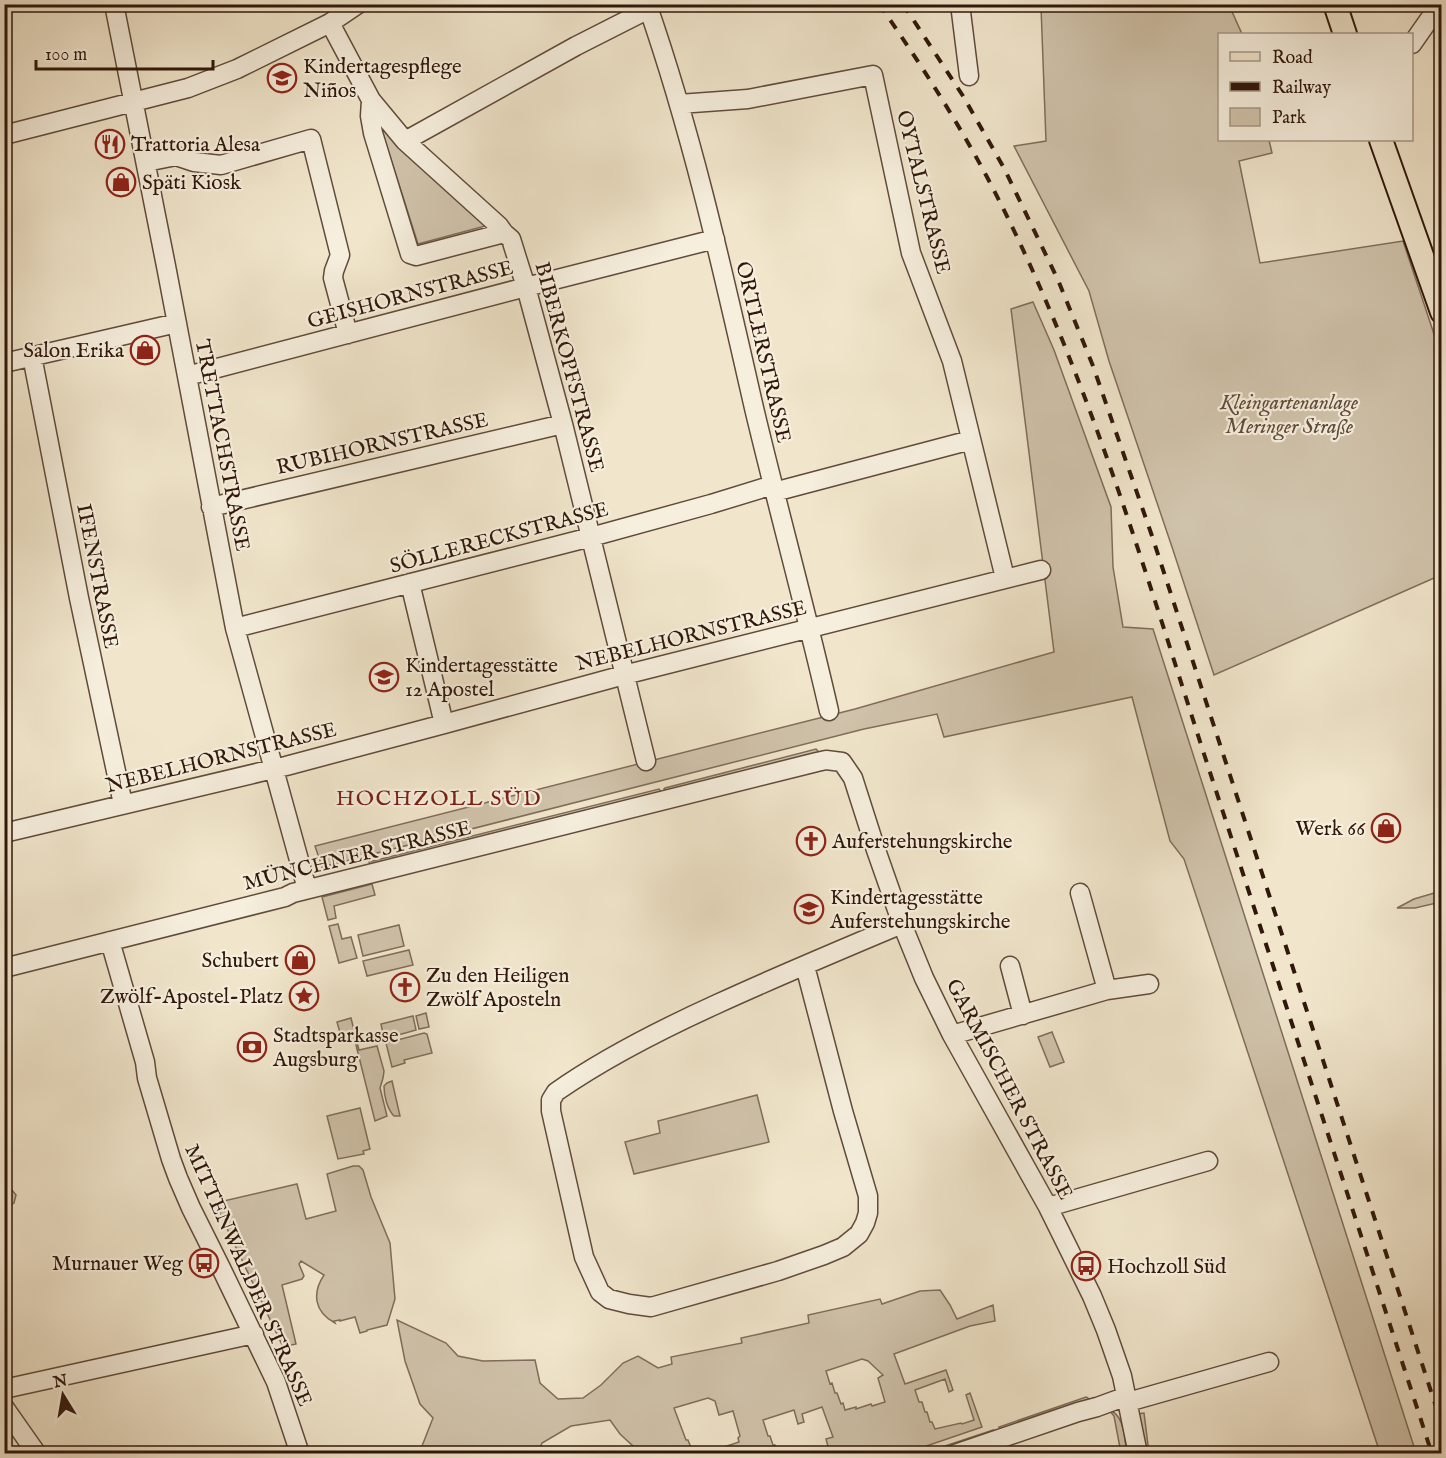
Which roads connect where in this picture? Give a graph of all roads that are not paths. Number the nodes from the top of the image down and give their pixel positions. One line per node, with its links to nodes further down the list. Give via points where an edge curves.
1 (114, 4): 12 (street, TRETTACHSTRASSE)
2 (358, 4): 7 (street)
3 (960, 4): 10 (street)
4 (1335, 4): 8 (main road)
5 (648, 7): 13 (street, ORTLERSTRASSE); 15 (street)
6 (1440, 7): 9 (street)
7 (330, 23): 11 (street, BIBERKOPFSTRASSE); 12 (street, via 237,69 188,88)
8 (1345, 33)
9 (1413, 43)
10 (969, 76)
11 (371, 100): 15 (street, BIBERKOPFSTRASSE); 18 (street, BIBERKOPFSTRASSE, via 373,133 410,254 416,256)
12 (134, 102): 14 (street); 17 (street, TRETTACHSTRASSE)
13 (680, 104): 19 (street, ORTLERSTRASSE); 28 (street, OYTALSTRASSE, via 748,99 873,75 911,253 952,361)
14 (5, 132)
15 (405, 141): 18 (street, BIBERKOPFSTRASSE)
16 (1381, 141): 21 (main road)
17 (146, 162): 22 (street, TRETTACHSTRASSE); 23 (street, via 176,156 221,165 311,139 340,255 333,278)
18 (504, 233): 20 (street, BIBERKOPFSTRASSE, via 511,239)
19 (715, 239): 20 (street, GEISHORNSTRASSE); 29 (street, ORTLERSTRASSE)
20 (526, 287): 23 (street, GEISHORNSTRASSE); 27 (street, BIBERKOPFSTRASSE)
21 (1442, 312)
22 (177, 323): 24 (street); 26 (street, TRETTACHSTRASSE)
23 (348, 334): 26 (street, GEISHORNSTRASSE)
24 (32, 356): 25 (street); 43 (street, IFENSTRASSE)
25 (4, 363)
26 (186, 376): 30 (street, TRETTACHSTRASSE)
27 (563, 424): 30 (street, RUBIHORNSTRASSE); 31 (street, BIBERKOPFSTRASSE)
28 (971, 440): 29 (street, SÖLLERECKSTRASSE); 33 (street, OYTALSTRASSE)
29 (773, 488): 31 (street, SÖLLERECKSTRASSE); 36 (street, ORTLERSTRASSE)
30 (211, 507): 35 (street, TRETTACHSTRASSE)
31 (591, 537): 34 (street, SÖLLERECKSTRASSE); 37 (street, BIBERKOPFSTRASSE)
32 (1041, 570): 33 (street, NEBELHORNSTRASSE)
33 (1005, 578): 36 (street, NEBELHORNSTRASSE)
34 (410, 583): 35 (street, SÖLLERECKSTRASSE); 39 (street)
35 (235, 628): 42 (street, TRETTACHSTRASSE)
36 (810, 628): 37 (street, NEBELHORNSTRASSE); 38 (street, ORTLERSTRASSE)
37 (624, 675): 39 (street, NEBELHORNSTRASSE); 41 (street, BIBERKOPFSTRASSE)
38 (829, 711)
39 (444, 724): 42 (street, NEBELHORNSTRASSE)
40 (826, 760): 45 (street, MÜNCHNER STRASSE); 47 (street, GARMISCHER STRASSE, via 842,762 853,778)
41 (646, 761)
42 (273, 769): 43 (street, NEBELHORNSTRASSE); 45 (street, TRETTACHSTRASSE)
43 (123, 804): 44 (street, NEBELHORNSTRASSE)
44 (4, 833)
45 (307, 889): 48 (street, MÜNCHNER STRASSE)
46 (1080, 893): 53 (street)
47 (902, 924): 49 (street); 55 (street, GARMISCHER STRASSE)
48 (110, 941): 51 (street, MÜNCHNER STRASSE); 58 (street, MITTENWALDER STRASSE, via 171,1159)
49 (805, 966): 49 (street, via 662,1030 605,1061 556,1092 551,1100 584,1257 600,1292 609,1299 651,1307 744,1281 843,1247 865,1223 868,1196)
50 (1010, 966): 54 (street)
51 (4, 968)
52 (1149, 984): 53 (street)
53 (1107, 990): 54 (street)
54 (1023, 1015): 55 (street)
55 (952, 1035): 57 (street, GARMISCHER STRASSE)
56 (1208, 1161): 57 (street)
57 (1048, 1207): 61 (street, GARMISCHER STRASSE, via 1092,1296)
58 (254, 1334): 60 (street); 64 (street, MITTENWALDER STRASSE, via 276,1382)
59 (1269, 1362): 61 (street)
60 (4, 1389)
61 (1127, 1399): 65 (street); 66 (street, GARMISCHER STRASSE)
62 (4, 1407): 63 (street)
63 (37, 1454)
64 (300, 1454)
65 (956, 1454)
66 (1138, 1454)

